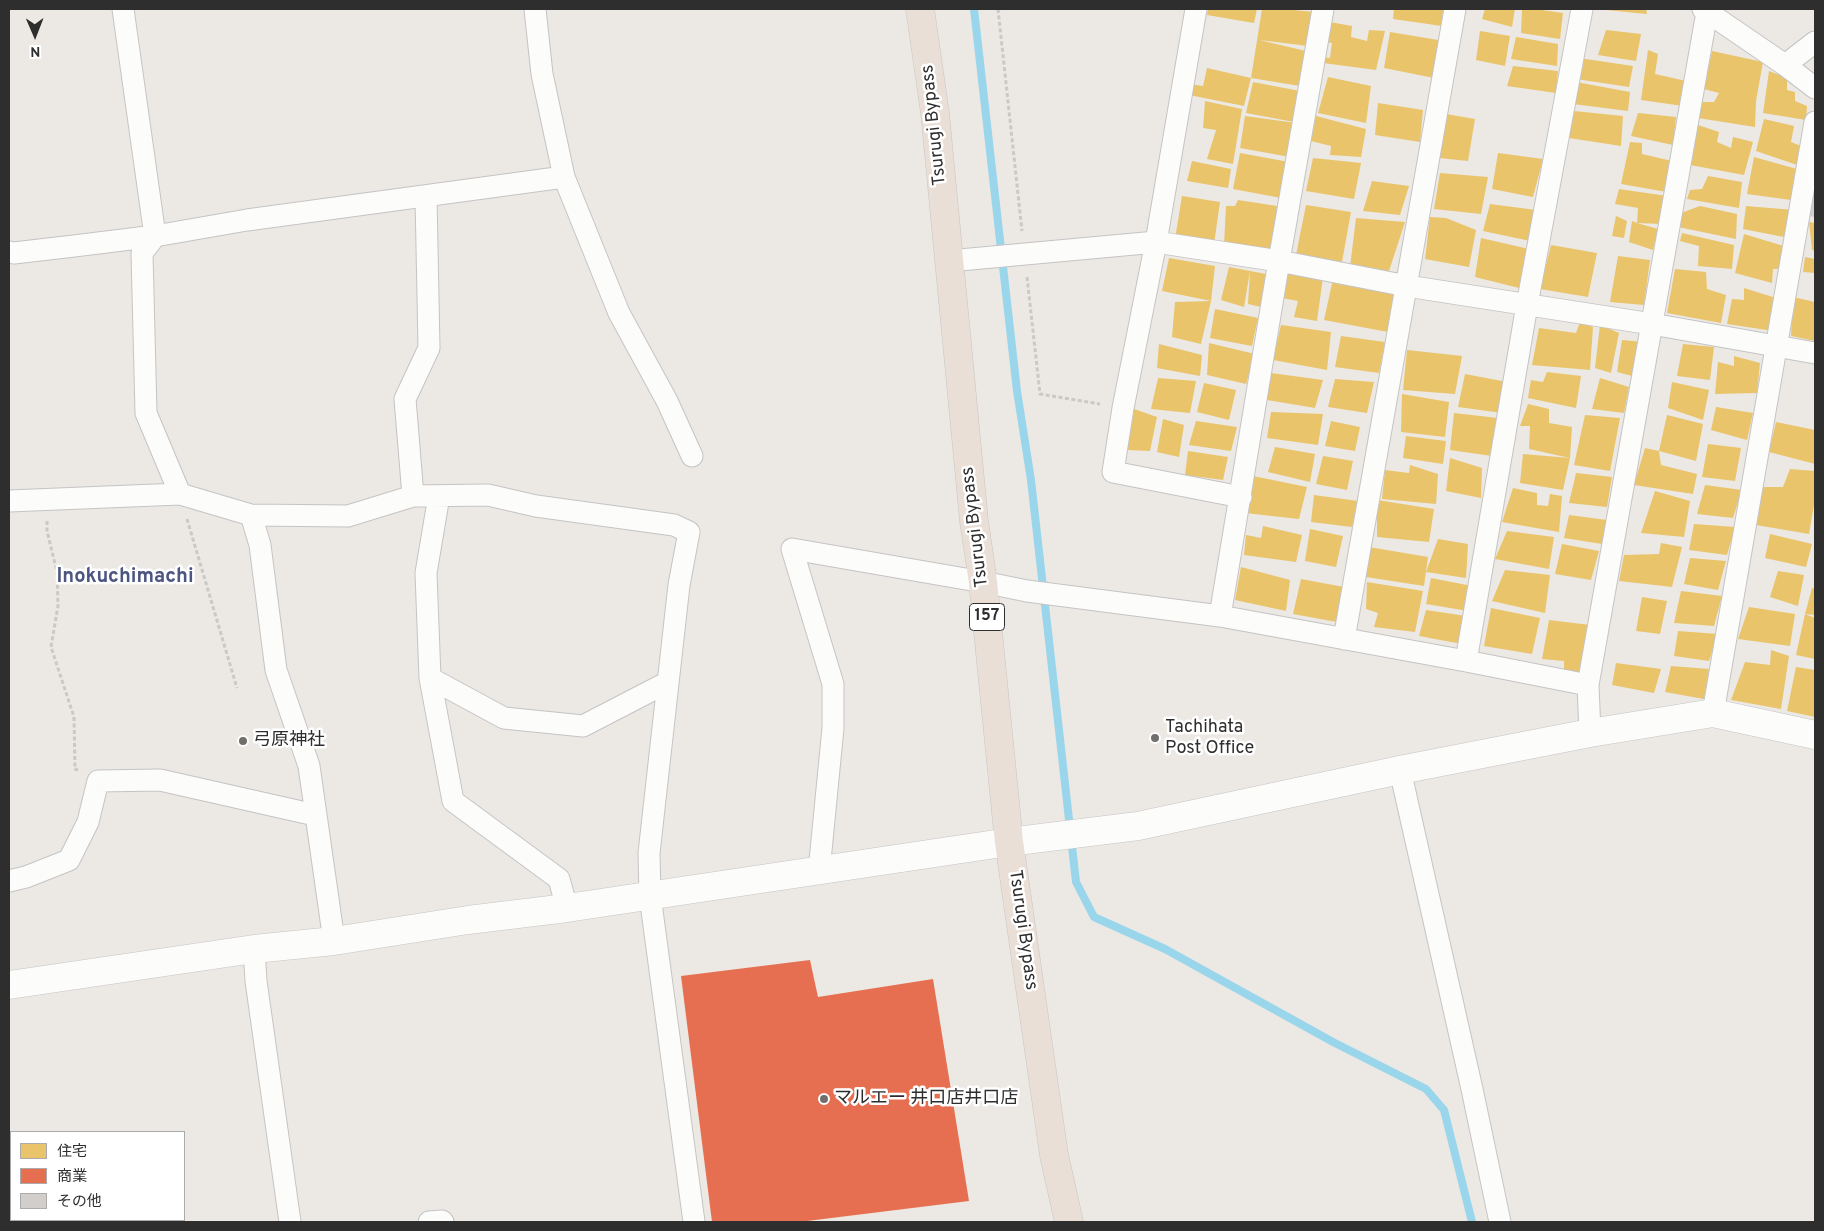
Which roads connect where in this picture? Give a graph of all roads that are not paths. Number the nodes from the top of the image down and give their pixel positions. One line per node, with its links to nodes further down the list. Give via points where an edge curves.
1 (123, 9): 15 (street)
2 (535, 9): 13 (street, via 542,74)
3 (920, 9): 18 (highway, Tsurugi Bypass / 157, via 935,113)
4 (1196, 9): 16 (street)
5 (1324, 9): 19 (street)
6 (1455, 9): 20 (street)
7 (1582, 9): 21 (street)
8 (1705, 11): 10 (street); 22 (street)
9 (1815, 42): 10 (street)
10 (1785, 65): 11 (street)
11 (1815, 88)
12 (1815, 122): 23 (street)
13 (564, 177): 14 (street); 25 (street, via 619,313)
14 (426, 196): 15 (street); 27 (street, via 429,348 405,399)
15 (155, 236): 17 (street); 26 (street, via 142,253 146,414)
16 (1156, 242): 18 (street); 19 (street); 29 (street, via 1113,472)
17 (9, 252)
18 (949, 261): 32 (highway, Tsurugi Bypass / 157, via 974,521)
19 (1279, 261): 20 (street); 29 (street)
20 (1407, 286): 21 (street); 34 (street)
21 (1527, 305): 22 (street); 35 (street)
22 (1652, 324): 23 (street); 38 (street)
23 (1776, 346): 24 (street); 39 (street)
24 (1815, 353)
25 (692, 456)
26 (180, 494): 30 (street); 31 (street)
27 (413, 496): 28 (street); 31 (street, via 348,516)
28 (439, 496): 36 (street, via 426,573); 37 (street, via 488,495 536,506 674,525 689,532 679,585)
29 (1241, 497): 33 (street)
30 (9, 501)
31 (251, 516): 43 (street, via 260,545 276,670 309,766)
32 (983, 582): 33 (street, via 1034,592); 44 (highway, Tsurugi Bypass / 157); 45 (street, via 792,549 832,684 833,728)
33 (1220, 616): 34 (street)
34 (1344, 639): 35 (street)
35 (1466, 661): 38 (street)
36 (430, 678): 37 (street, via 504,718 583,726); 48 (street, via 453,802 559,878)
37 (668, 682): 47 (street, via 649,853)
38 (1588, 685): 40 (street)
39 (1713, 713): 40 (street); 41 (street)
40 (1590, 733): 42 (street)
41 (1815, 735)
42 (1400, 770): 44 (street, via 1138,826); 57 (street)
43 (315, 815): 46 (street, via 160,780 98,781 88,822 69,860); 49 (street)
44 (1009, 842): 45 (street); 56 (highway, Tsurugi Bypass / 157, via 1054,1155)
45 (819, 871): 47 (street)
46 (9, 881)
47 (650, 896): 48 (street); 55 (street)
48 (567, 908): 49 (street)
49 (334, 941): 50 (street)
50 (254, 950): 51 (street); 52 (street)
51 (9, 985)
52 (290, 1222)
53 (429, 1222): 54 (street)
54 (443, 1222)
55 (694, 1222)
56 (1070, 1222)
57 (1500, 1222)

